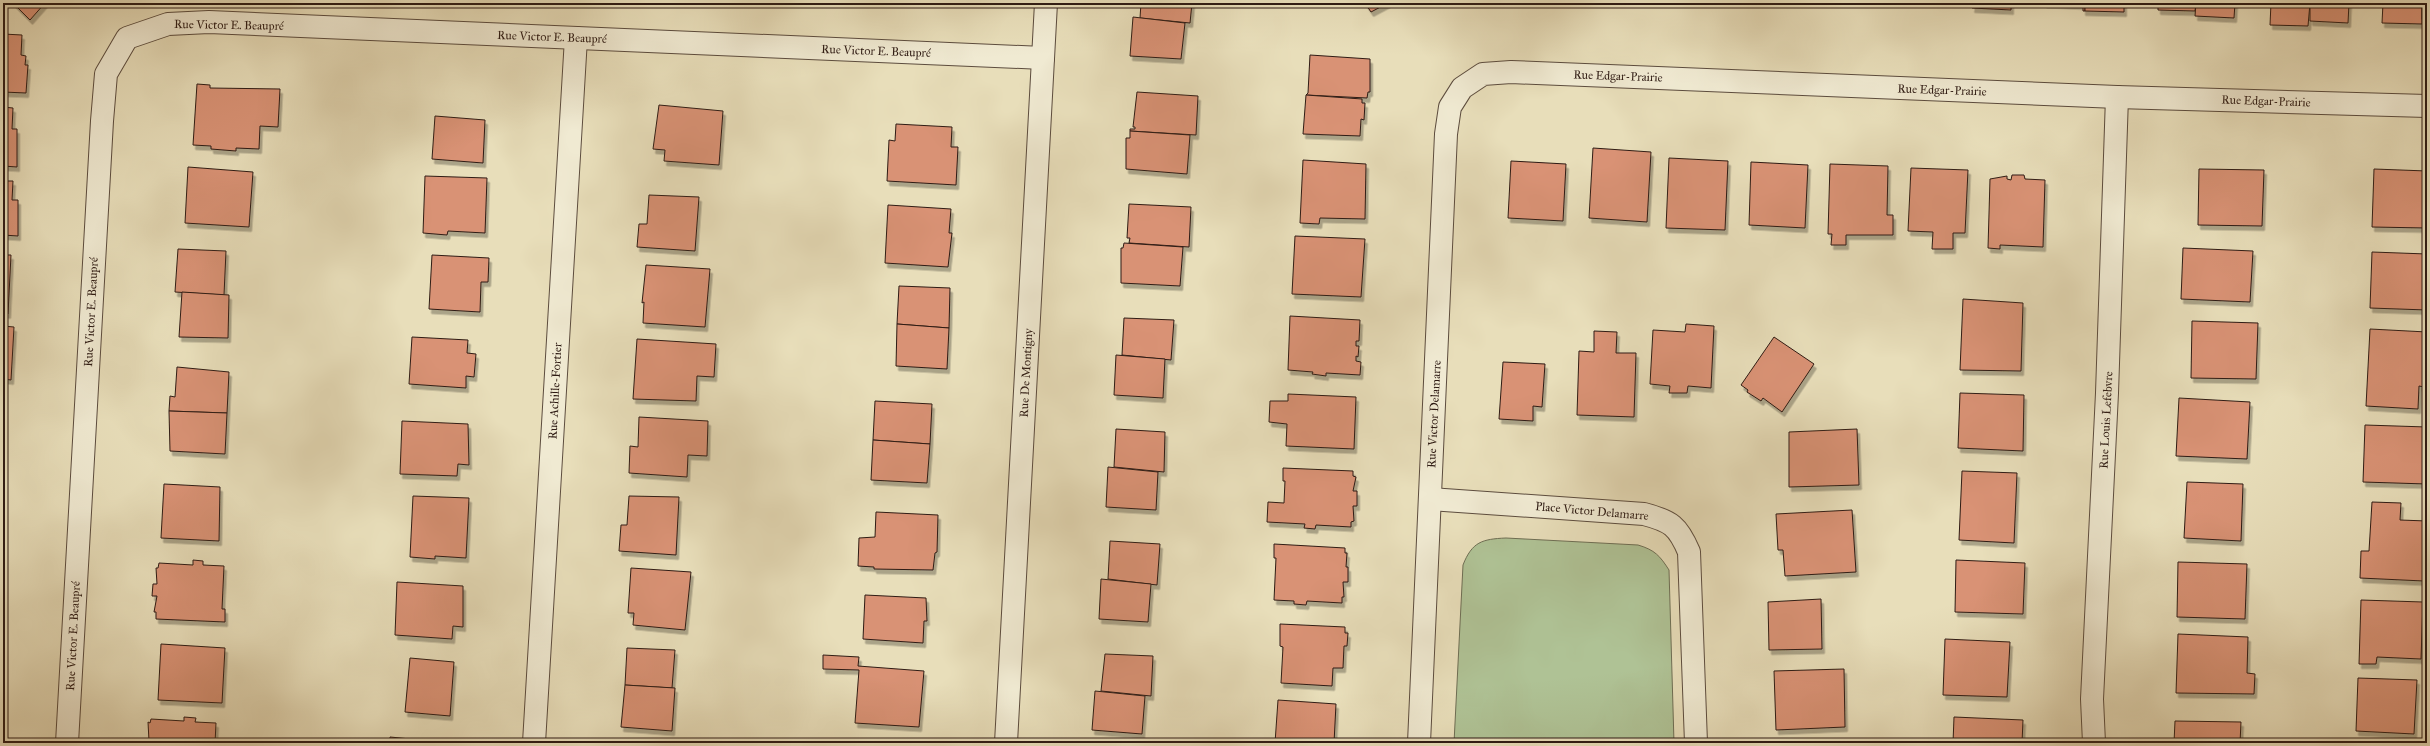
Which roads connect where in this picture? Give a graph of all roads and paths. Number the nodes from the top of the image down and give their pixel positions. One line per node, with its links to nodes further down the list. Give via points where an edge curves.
1 (1046, 3): 3 (street, Rue De Montigny)
2 (576, 38): 3 (street, Rue Victor E. Beaupré); 8 (street, Rue Victor E. Beaupré, via 209,22 168,24 127,38 106,74 102,121); 9 (street, Rue Achille-Fortier)
3 (1043, 58): 10 (street, Rue De Montigny)
4 (1462, 88): 5 (street, Rue Edgar-Prairie, via 1483,74 1511,72); 7 (street, Rue Victor Delamarre, via 1450,107 1446,134)
5 (2117, 97): 6 (street, Rue Edgar-Prairie); 13 (street, Rue Louis Lefebvre, via 2107,401 2092,699)
6 (2427, 106)
7 (1430, 500): 11 (street, Rue Victor Delamarre); 12 (street, Place Victor Delamarre, via 1644,514 1666,519 1681,532 1689,552)
8 (67, 743)
9 (534, 743)
10 (1006, 743)
11 (1419, 743)
12 (1696, 743)
13 (2094, 743)

